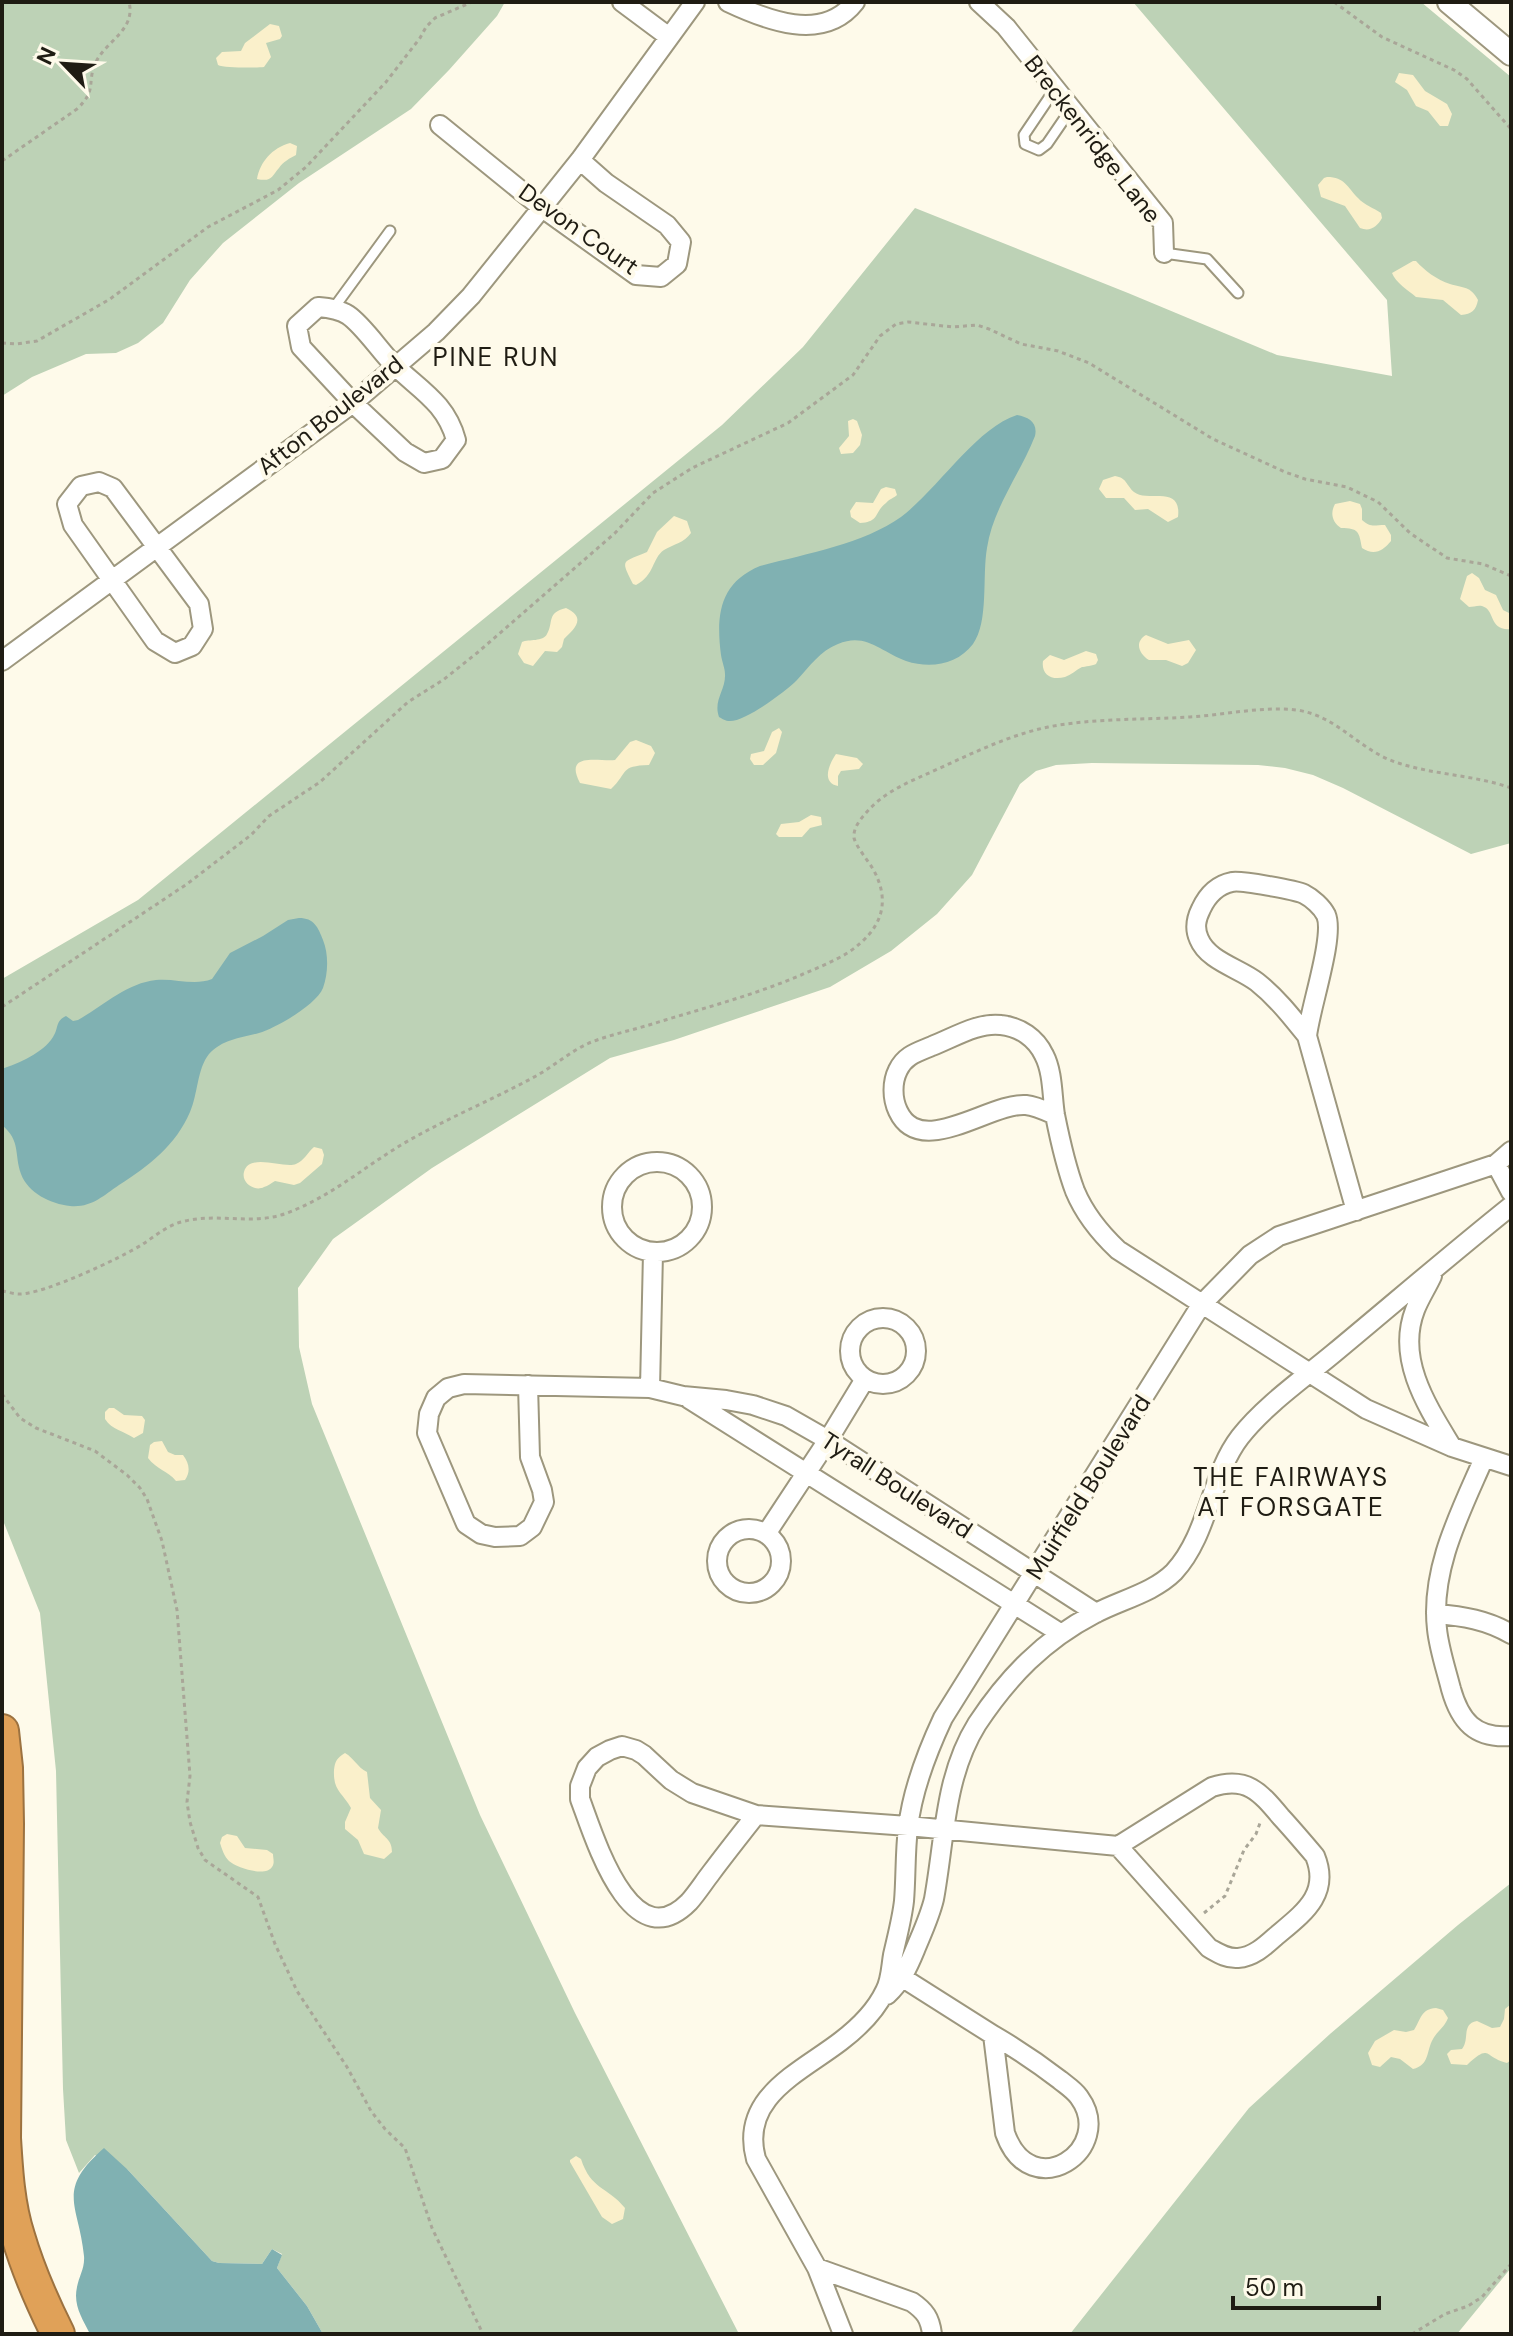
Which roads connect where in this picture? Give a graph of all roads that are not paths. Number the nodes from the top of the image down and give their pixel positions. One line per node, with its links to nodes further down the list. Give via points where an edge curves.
1 (622, 2): 7 (street)
2 (695, 2): 7 (street, Afton Boulevard)
3 (728, 2): 4 (street, via 764,19 799,26 831,20)
4 (855, 2)
5 (979, 2): 9 (street, Breckenridge Lane)
6 (1449, 2): 8 (street)
7 (669, 37): 12 (street, Afton Boulevard)
8 (1511, 54)
9 (1055, 89): 10 (street, Breckenridge Lane); 10 (lane, via 1024,135 1025,144 1039,150 1047,144)
10 (1071, 109): 15 (street, Breckenridge Lane, via 1163,223)
11 (440, 125): 13 (street, Devon Court)
12 (580, 160): 13 (street, Afton Boulevard); 13 (street, Devon Court, via 667,225 681,242 677,264 661,277 636,275)
13 (541, 207): 18 (street, Afton Boulevard, via 471,296)
14 (390, 231): 17 (lane)
15 (1164, 253): 16 (lane, Breckenridge Lane, via 1207,259)
16 (1238, 293)
17 (333, 309): 18 (street, via 348,315); 19 (street, via 318,307 297,326 301,347)
18 (395, 366): 19 (street, Afton Boulevard); 19 (street, via 435,401 451,423 456,440 442,459 424,463 405,452)
19 (353, 403): 20 (street, Afton Boulevard)
20 (156, 547): 21 (street, Afton Boulevard); 21 (street, via 113,488 99,482 81,486 67,504 73,525); 21 (street, via 199,604 203,629 192,646 175,653 155,641)
21 (112, 579): 22 (street, Afton Boulevard)
22 (2, 661)
23 (1307, 1036): 23 (street, via 1329,933 1326,914 1302,893 1235,880 1213,890 1196,919 1203,947 1254,979); 29 (street)
24 (1055, 1115): 24 (street, via 1046,1057 1023,1031 1007,1025 982,1026 909,1055 895,1079 895,1105 901,1117 924,1131 937,1132 1026,1105); 32 (street, via 1072,1180 1089,1218 1118,1250)
25 (1511, 1151): 26 (street, Muirfield Boulevard)
26 (1496, 1164): 27 (street); 29 (street, Muirfield Boulevard)
27 (1511, 1192)
28 (1511, 1206): 31 (street, Muirfield Boulevard)
29 (1356, 1211): 32 (street, Muirfield Boulevard, via 1279,1236 1250,1255)
30 (653, 1253): 30 (street, via 674,1250 689,1240 703,1208 691,1176 659,1161 626,1174 612,1206 624,1238); 36 (street)
31 (1438, 1264): 33 (street, Muirfield Boulevard); 38 (street, via 1410,1330 1412,1369)
32 (1201, 1305): 33 (street); 43 (street, Muirfield Boulevard)
33 (1309, 1374): 38 (street, via 1366,1409); 45 (street, Muirfield Boulevard, via 1240,1437 1198,1534 1173,1572 1160,1584)
34 (865, 1379): 39 (street)
35 (528, 1385): 35 (street, Tyrall Boulevard, via 448,1388 429,1414 427,1433 466,1524 481,1534 520,1536 532,1527 544,1502 530,1457); 36 (street, Tyrall Boulevard)
36 (650, 1388): 37 (street, Tyrall Boulevard)
37 (683, 1396): 39 (street, Tyrall Boulevard); 39 (street, Tyrall Boulevard, via 753,1405 786,1416)
38 (1452, 1447): 40 (street)
39 (818, 1456): 42 (street); 43 (street, Tyrall Boulevard); 44 (street, Tyrall Boulevard)
40 (1484, 1458): 41 (street); 46 (street, via 1452,1533)
41 (1511, 1466)
42 (766, 1534)
43 (1035, 1574): 44 (street, Muirfield Boulevard); 45 (street, Tyrall Boulevard)
44 (1014, 1603): 47 (street, Tyrall Boulevard); 52 (street, Muirfield Boulevard, via 943,1718)
45 (1096, 1613): 47 (street, Muirfield Boulevard)
46 (1436, 1614): 48 (street, via 1479,1620); 50 (street, via 1457,1709 1483,1734)
47 (1060, 1633): 53 (street, Muirfield Boulevard, via 1002,1689 969,1738)
48 (1511, 1634)
49 (2, 1731): 58 (highway, via 7,2187 34,2283)
50 (1511, 1736)
51 (756, 1815): 51 (street, via 692,1793 636,1750 622,1746 597,1757 580,1786 580,1799 611,1876 632,1906 652,1916 668,1916 687,1903); 52 (street)
52 (908, 1826): 53 (street); 55 (street, Muirfield Boulevard)
53 (943, 1830): 54 (street); 55 (street, Muirfield Boulevard, via 924,1931)
54 (1118, 1846): 54 (street, via 1227,1782 1253,1788 1268,1802 1315,1856 1320,1883 1309,1908 1264,1947 1235,1958 1209,1948)
55 (897, 1974): 56 (street); 57 (street, Muirfield Boulevard, via 843,2040 777,2087 752,2130 756,2159)
56 (993, 2035): 56 (street, via 1010,2147 1036,2168 1068,2163 1085,2139 1085,2107 1077,2094 1031,2057)
57 (817, 2268): 59 (street, Muirfield Boulevard); 60 (street, via 912,2302 930,2319)
58 (58, 2334)
59 (843, 2334)
60 (932, 2334)

